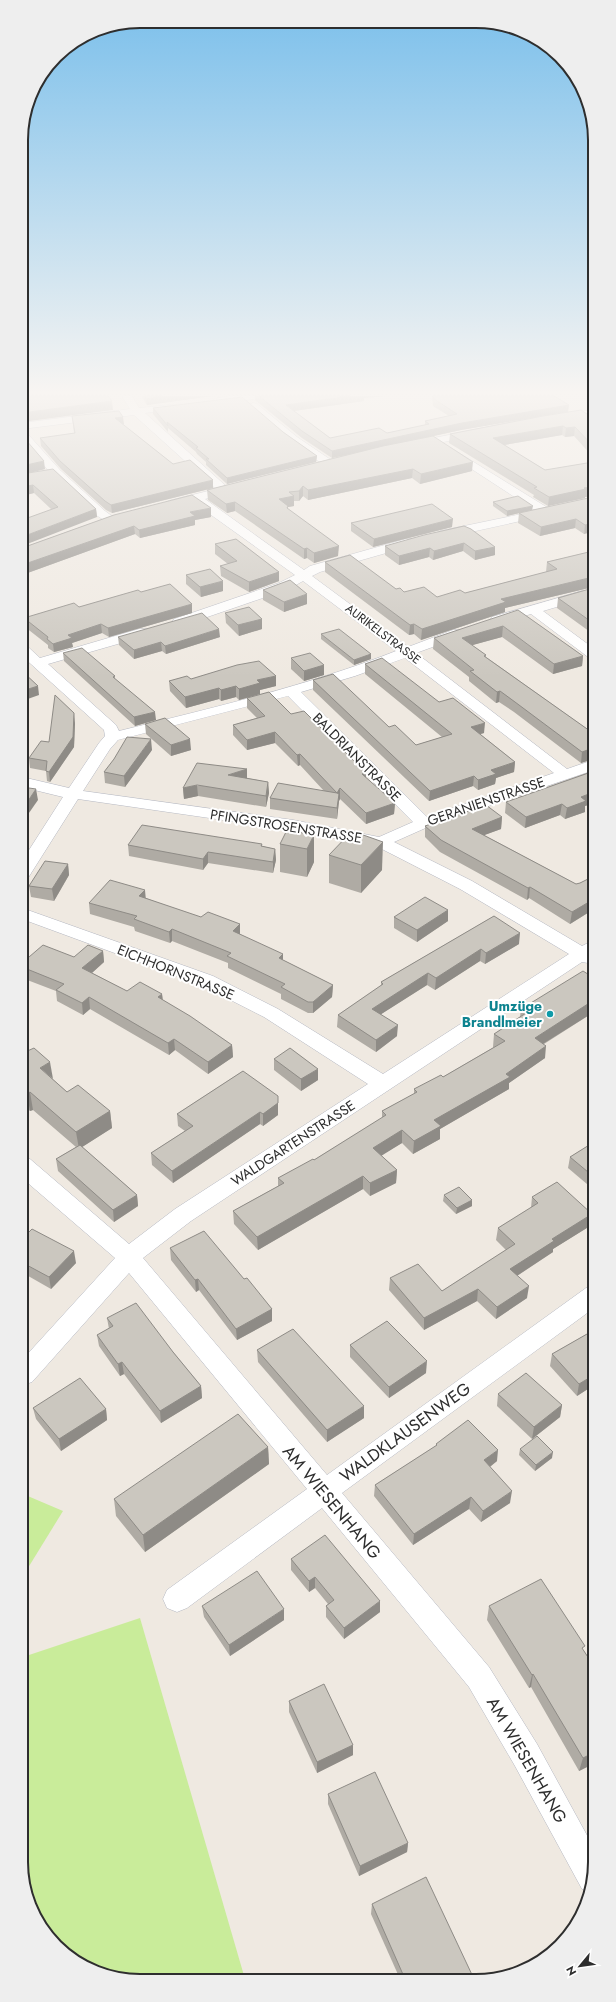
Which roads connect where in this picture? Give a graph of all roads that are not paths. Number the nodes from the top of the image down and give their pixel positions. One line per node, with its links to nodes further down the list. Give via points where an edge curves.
1 (75, 489): 9 (street, via 101,514 114,518)
2 (231, 489): 4 (street)
3 (511, 489): 8 (street)
4 (225, 491): 5 (street)
5 (195, 498): 7 (street); 10 (street, AURIKELSTRASSE)
6 (588, 503): 8 (street)
7 (164, 506)
8 (546, 512): 10 (street, via 425,538 315,569)
9 (95, 525)
10 (304, 575): 16 (street, AURIKELSTRASSE); 18 (street, via 284,586 201,616)
11 (588, 593): 12 (street)
12 (532, 609): 13 (street); 15 (street)
13 (483, 624)
14 (468, 629): 16 (street)
15 (588, 650)
16 (407, 651): 19 (street, via 384,662); 22 (street, AURIKELSTRASSE)
17 (28, 655): 18 (street)
18 (37, 663): 20 (street, via 111,728)
19 (291, 691): 20 (street); 25 (street, BALDRIANSTRASSE)
20 (113, 737): 24 (street, via 104,746)
21 (588, 767): 22 (street, GERANIENSTRASSE)
22 (566, 774): 25 (street, GERANIENSTRASSE)
23 (28, 783): 24 (street, PFINGSTROSENSTRASSE)
24 (73, 794): 26 (street, PFINGSTROSENSTRASSE, via 293,825); 27 (street)
25 (424, 823): 26 (street, GERANIENSTRASSE)
26 (381, 842): 29 (street, PFINGSTROSENSTRASSE)
27 (28, 865)
28 (28, 915): 31 (street, EICHHORNSTRASSE, via 206,980 271,1013)
29 (588, 952)
30 (588, 954): 31 (street, WALDGARTENSTRASSE)
31 (383, 1084): 33 (street, WALDGARTENSTRASSE, via 182,1215)
32 (28, 1170): 33 (street, AM WIESENHANG)
33 (129, 1257): 35 (street, WALDGARTENSTRASSE); 36 (street, AM WIESENHANG)
34 (588, 1299): 36 (street, WALDKLAUSENWEG)
35 (28, 1369)
36 (323, 1492): 37 (street, WALDKLAUSENWEG); 38 (street, AM WIESENHANG, via 479,1677 526,1755)
37 (177, 1599)
38 (588, 1869)

